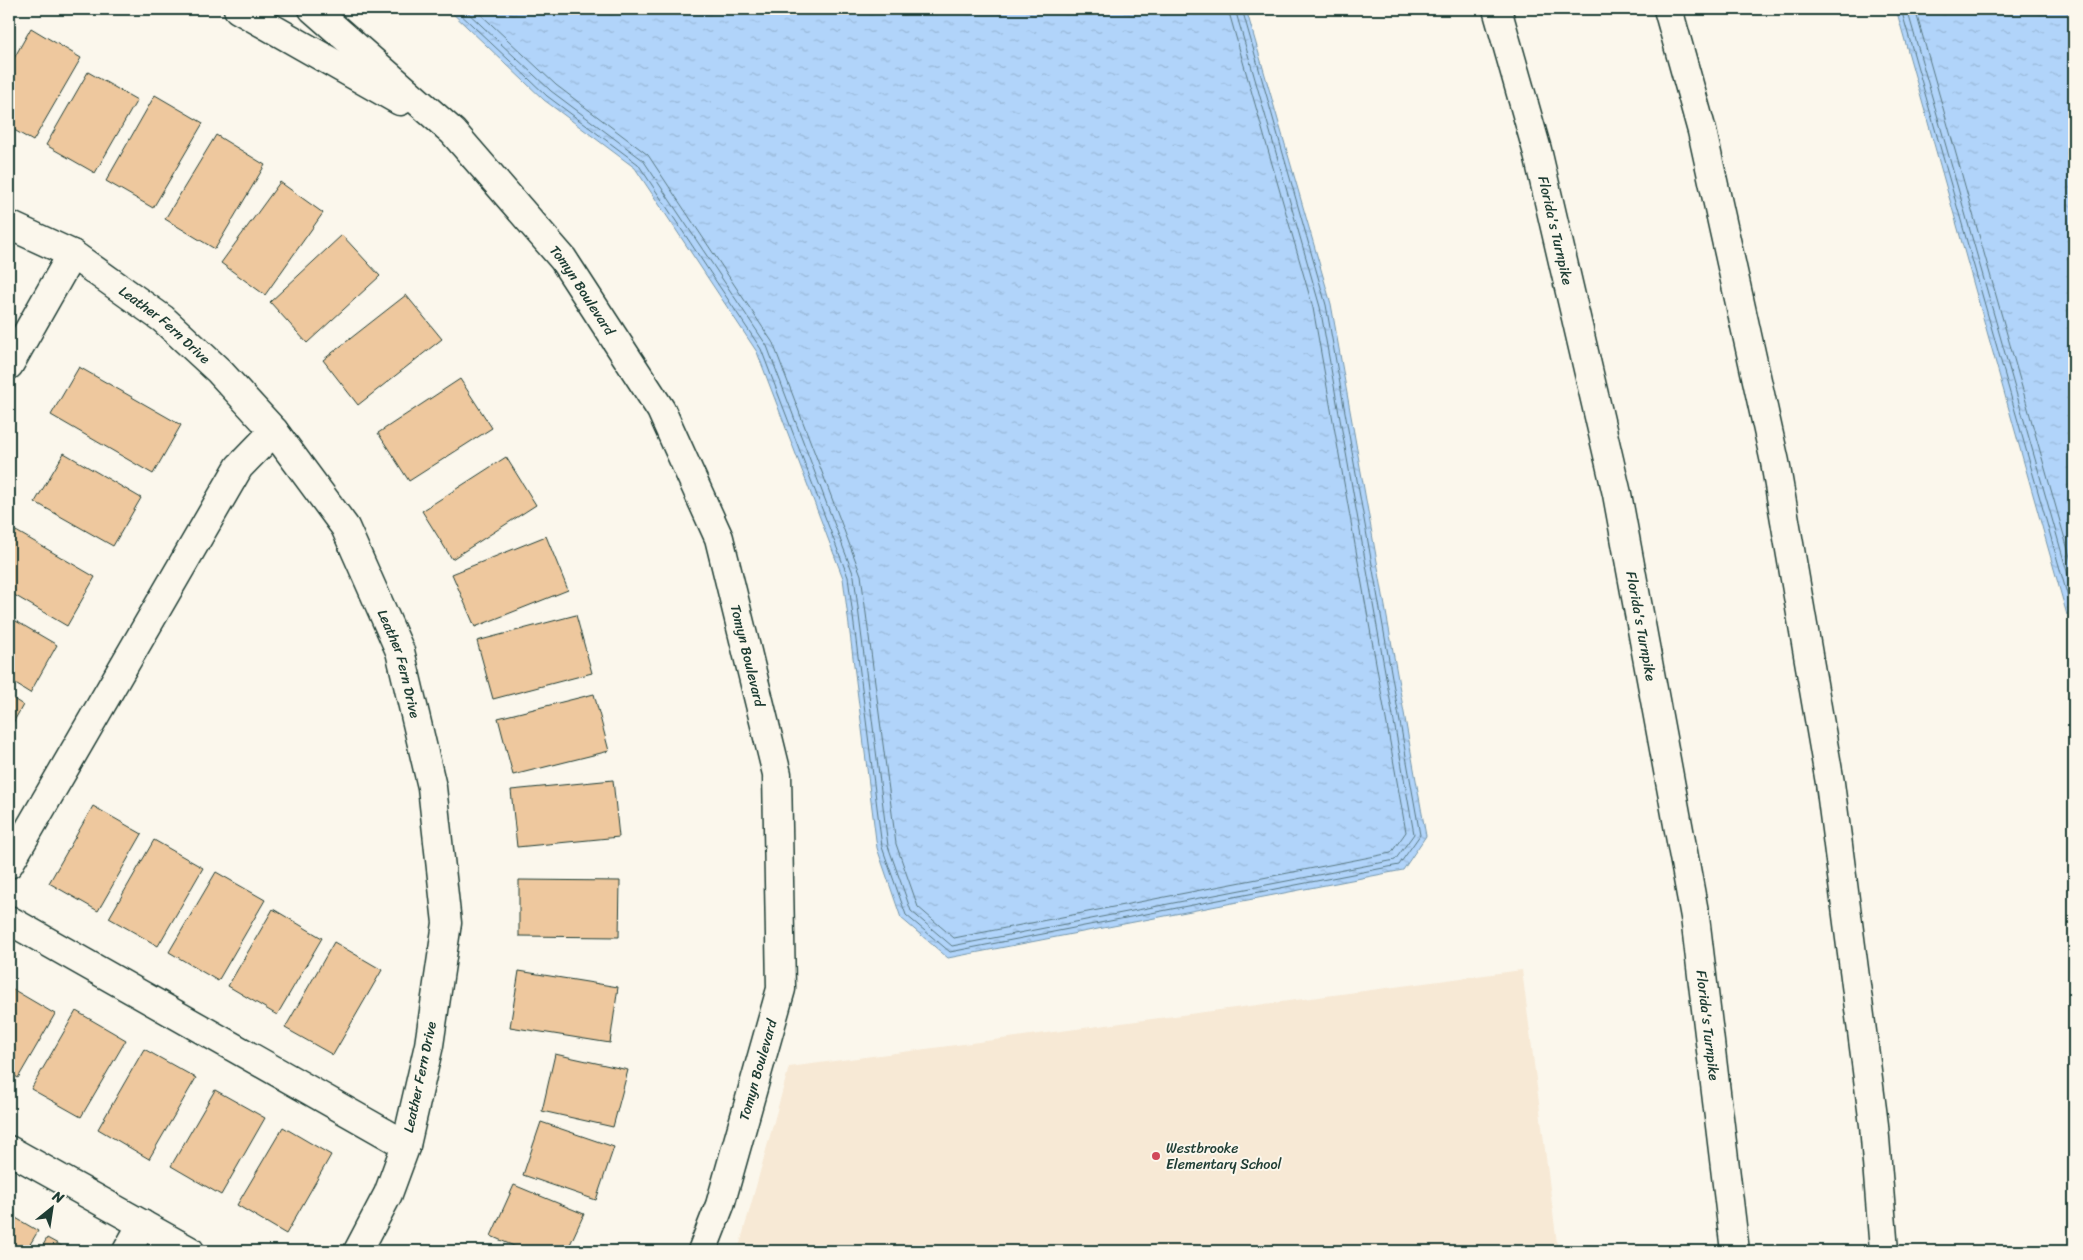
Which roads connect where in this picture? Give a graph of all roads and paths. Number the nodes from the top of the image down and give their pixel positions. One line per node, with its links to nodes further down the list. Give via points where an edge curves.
1 (238, 9): 5 (main road, Tomyn Boulevard)
2 (313, 9): 5 (main road, Tomyn Boulevard)
3 (1497, 9): 19 (main road, Florida's Turnpike, via 1537,150 1617,494 1695,917)
4 (1668, 9): 20 (main road, via 1702,131 1778,481 1830,783 1874,1124)
5 (453, 132): 18 (main road, Tomyn Boulevard, via 563,259 661,410 719,538 777,774 780,989 720,1204)
6 (9, 225): 7 (main road, Leather Fern Drive)
7 (72, 254): 8 (main road); 9 (main road, Leather Fern Drive, via 163,319 219,371)
8 (9, 365)
9 (274, 431): 10 (main road, via 239,467); 12 (main road, Leather Fern Drive, via 345,527 400,651 432,787 447,923 429,1045)
10 (9, 864)
11 (9, 920): 12 (main road)
12 (406, 1145): 17 (main road, Leather Fern Drive, via 388,1194)
13 (9, 1150): 14 (main road)
14 (142, 1224): 15 (main road); 16 (main road)
15 (127, 1251)
16 (190, 1251)
17 (358, 1251)
18 (702, 1251)
19 (1735, 1251)
20 (1884, 1251)

